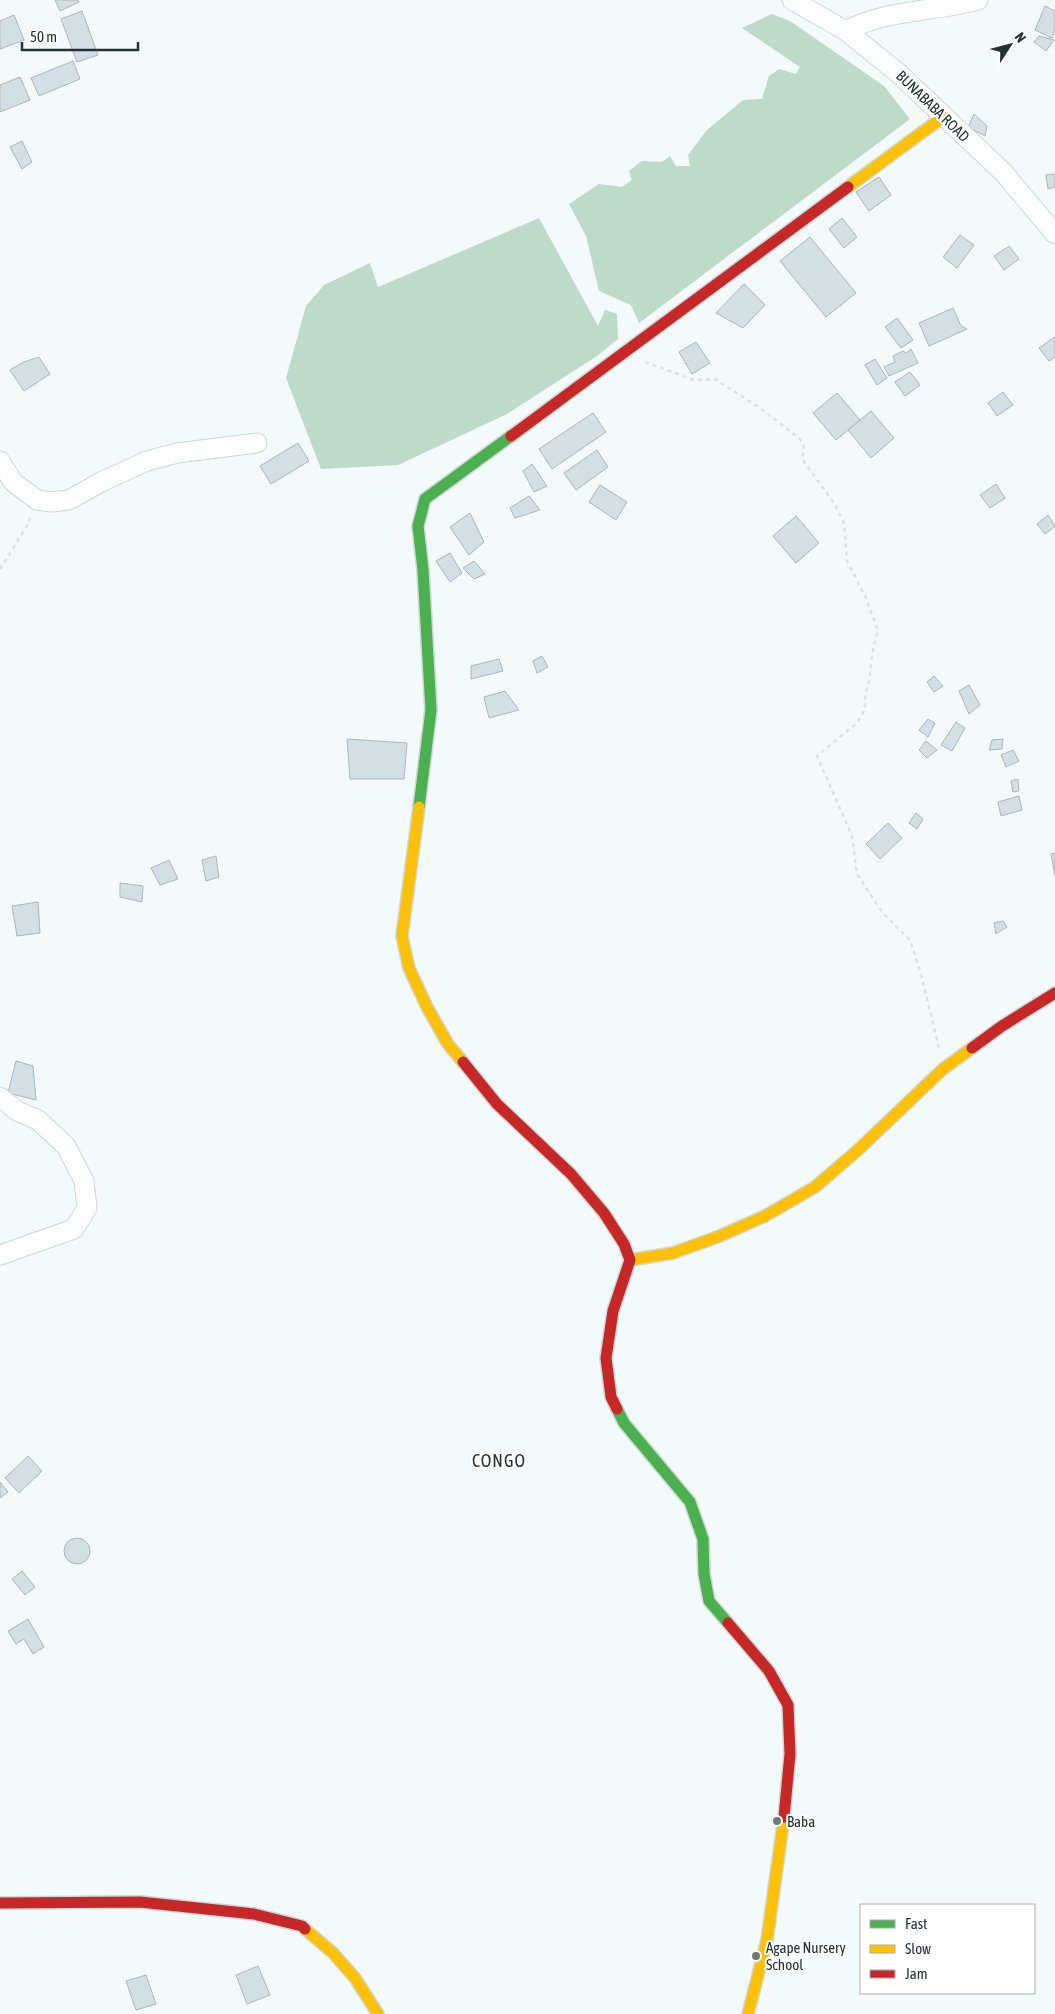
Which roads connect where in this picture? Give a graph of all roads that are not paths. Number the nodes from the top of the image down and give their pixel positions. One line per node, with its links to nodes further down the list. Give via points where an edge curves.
1 (792, 0): 3 (street, BUNABABA ROAD)
2 (978, 0): 3 (street, via 882,17)
3 (846, 31): 4 (street, BUNABABA ROAD, via 897,72)
4 (943, 117): 5 (street, BUNABABA ROAD, via 1002,172); 11 (street, via 425,499 418,526 431,710 402,936 408,968 448,1044 497,1104 571,1174 604,1213)
5 (1055, 234)
6 (257, 443): 7 (street, via 177,453 103,481 69,500 50,502 37,500 13,482)
7 (0, 461)
8 (1055, 992): 11 (street, via 943,1069 815,1187 765,1216 720,1236 673,1253)
9 (0, 1097): 10 (street, via 17,1112 38,1120 66,1146 84,1181 88,1208 74,1229)
10 (0, 1255)
11 (630, 1260): 14 (street, via 613,1311 606,1358 611,1397 624,1423 690,1502 703,1539 709,1601 769,1671 788,1705 790,1754 781,1849 767,1940)
12 (0, 1903): 13 (street, via 140,1902 254,1914 302,1926 355,1978)
13 (378, 2014)
14 (748, 2014)

